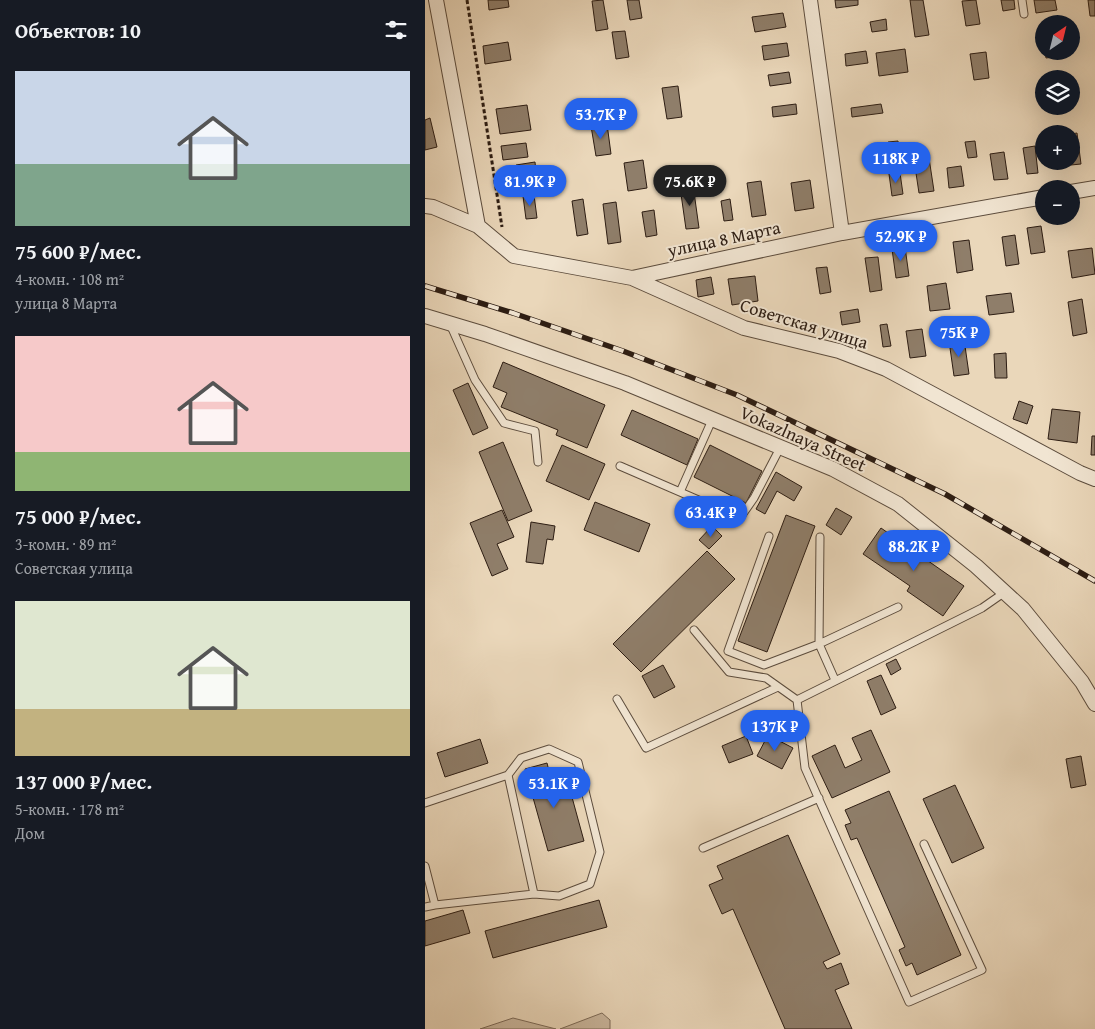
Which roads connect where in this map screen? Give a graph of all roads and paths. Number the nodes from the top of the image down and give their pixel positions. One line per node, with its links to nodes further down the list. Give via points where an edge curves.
1 (437, 0): 10 (street)
2 (467, 0): 12 (path)
3 (809, 0): 11 (street)
4 (1022, 0): 5 (lane)
5 (1024, 14)
6 (1095, 188): 7 (street)
7 (1080, 190)
8 (1035, 199): 11 (street, улица 8 Марта)
9 (425, 206): 10 (street, улица 8 Марта)
10 (478, 226): 12 (street, улица 8 Марта)
11 (842, 233): 13 (street, улица 8 Марта)
12 (504, 248): 13 (street, улица 8 Марта, via 514,256)
13 (632, 278): 20 (street, Советская улица, via 744,328 839,351 886,369)
14 (425, 316): 15 (street, Vokazlnaya Street)
15 (450, 324): 16 (street, Vokazlnaya Street, via 625,383); 18 (lane, via 475,380 504,423 535,431)
16 (713, 420): 17 (street, Vokazlnaya Street); 21 (lane)
17 (780, 448): 21 (lane, via 755,498 740,518); 24 (street, Vokazlnaya Street, via 833,469 898,504)
18 (538, 462)
19 (620, 466): 21 (lane)
20 (1095, 480)
21 (681, 492)
22 (769, 536): 27 (lane, via 728,651 764,665)
23 (820, 537): 27 (lane)
24 (1005, 592): 28 (lane, via 982,608); 32 (street, Vokazlnaya Street, via 1023,609)
25 (898, 608): 27 (lane)
26 (694, 630): 29 (lane, via 729,672 766,678)
27 (819, 644): 28 (lane)
28 (835, 680): 31 (lane)
29 (779, 687): 30 (lane, via 646,748); 31 (lane)
30 (617, 699)
31 (797, 700): 34 (lane, via 805,768)
32 (1095, 704)
33 (508, 775): 35 (lane); 39 (lane); 39 (lane, via 521,758 549,749 578,762 600,852 591,884 559,896)
34 (819, 798): 36 (lane, via 909,1002 982,970); 37 (lane)
35 (425, 803)
36 (924, 844)
37 (703, 848)
38 (425, 866): 40 (lane)
39 (534, 894): 40 (lane)
40 (435, 905): 41 (lane)
41 (425, 907)

